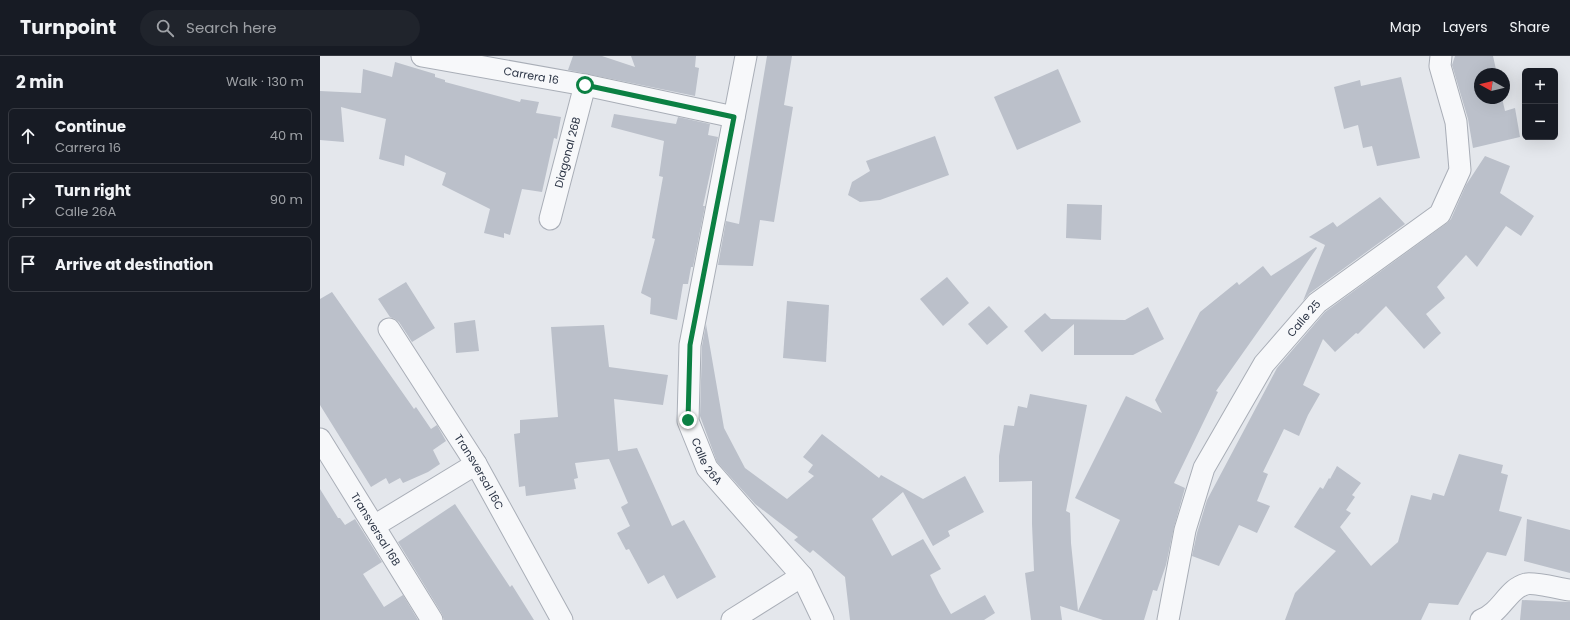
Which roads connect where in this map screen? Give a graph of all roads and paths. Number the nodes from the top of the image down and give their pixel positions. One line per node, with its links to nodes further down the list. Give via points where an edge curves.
1 (422, 56): 4 (street, Carrera 16)
2 (746, 56): 5 (street, Calle 26A)
3 (1441, 56): 17 (street, Calle 25, via 1440,66 1456,122 1460,170 1440,214 1317,303 1264,364 1204,468 1185,530)
4 (585, 85): 5 (street, Carrera 16); 6 (street, Diagonal 26B)
5 (734, 117): 11 (street, Calle 26A, via 690,345 688,420 707,468)
6 (550, 219)
7 (389, 329): 9 (street, Transversal 16C)
8 (320, 438): 10 (street, Transversal 16B)
9 (476, 464): 10 (street); 14 (street, Transversal 16C)
10 (374, 526): 13 (street, Transversal 16B)
11 (802, 576): 15 (street); 16 (street, Calle 26A)
12 (1570, 590): 18 (street, via 1528,584 1513,589 1489,617)
13 (432, 620)
14 (562, 620)
15 (732, 620)
16 (823, 620)
17 (1168, 620)
18 (1481, 620)

